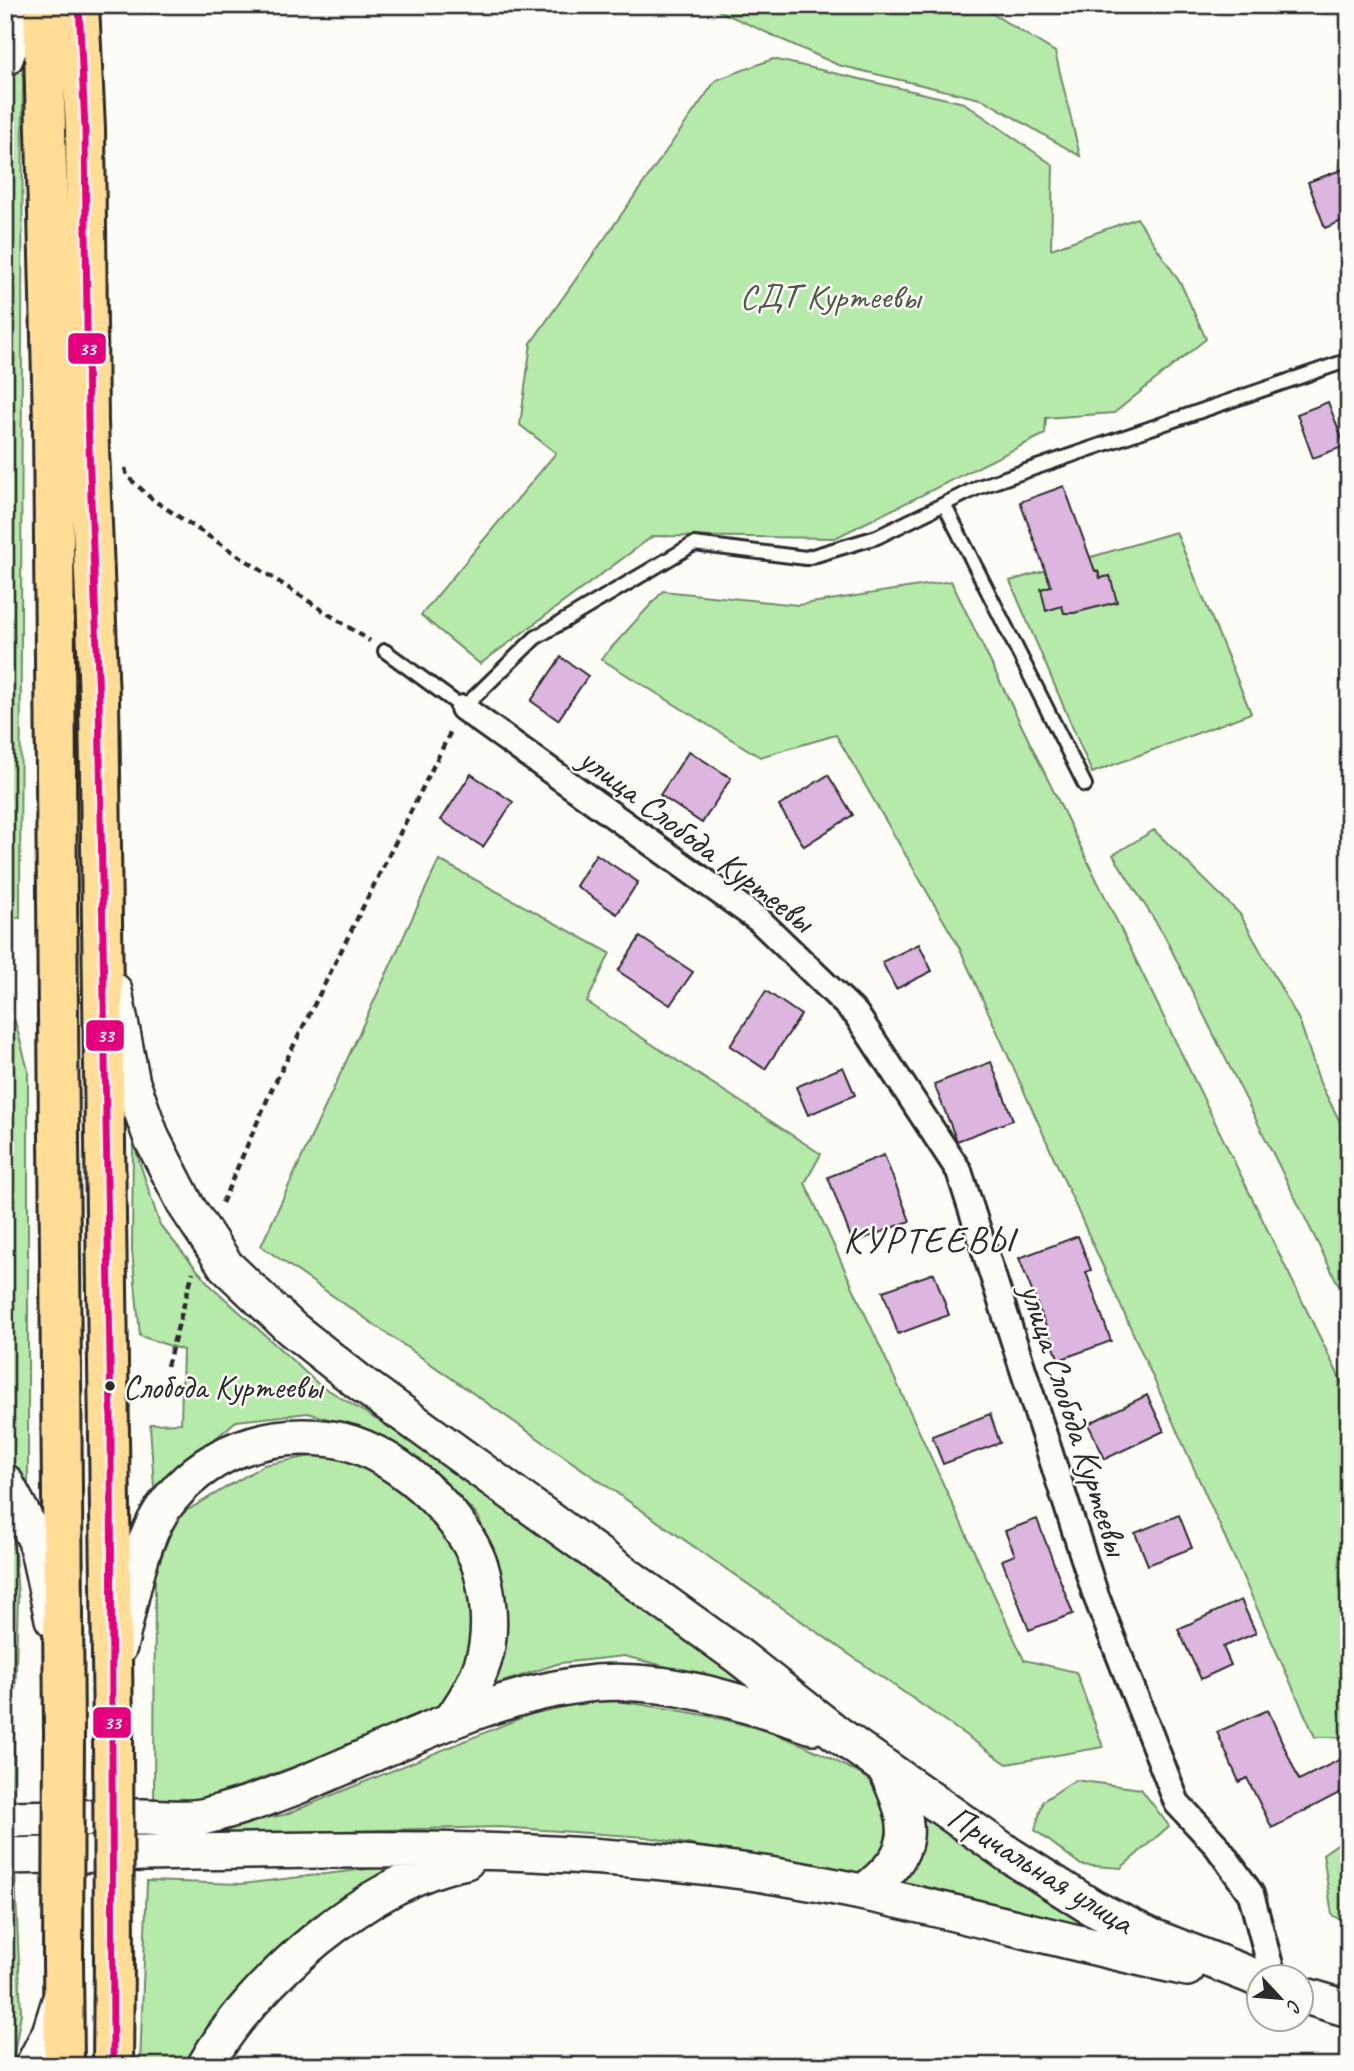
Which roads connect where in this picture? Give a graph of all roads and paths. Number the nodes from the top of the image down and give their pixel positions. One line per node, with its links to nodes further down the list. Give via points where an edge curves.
1 (25, 5): 4 (street)
2 (43, 5): 16 (highway, via 53,421)
3 (79, 5): 11 (highway)
4 (5, 58)
5 (1349, 360): 7 (lane, via 979,487)
6 (122, 457): 8 (path, via 127,475 153,500)
7 (944, 504): 9 (lane, via 877,537 806,558 694,544 535,638); 10 (lane)
8 (385, 651): 9 (lane)
9 (463, 708): 12 (path, via 271,1091); 24 (street, улица Слобода Куртеевы, via 759,920 856,1014 959,1171 1096,1596 1177,1803 1217,1846 1251,1894)
10 (1085, 785)
11 (102, 925): 12 (street, Причальная улица, via 132,1083 152,1139); 15 (highway)
12 (207, 1236): 13 (path); 18 (street, Причальная улица, via 226,1266 291,1328 349,1374)
13 (167, 1366)
14 (5, 1482): 16 (street, via 36,1540)
15 (113, 1668): 17 (street, via 149,1532 187,1482 213,1460 247,1444 288,1437 334,1439 372,1451 416,1480 463,1533 480,1565 487,1645 467,1699); 32 (highway, bridge)
16 (64, 1669): 25 (highway, bridge)
17 (451, 1721): 18 (street, via 542,1692 597,1683 659,1685 741,1702); 20 (street, via 277,1795 203,1817)
18 (836, 1733): 19 (street, Причальная улица)
19 (886, 1769): 23 (street, via 904,1807 905,1845 889,1873); 26 (street, Причальная улица, via 1093,1908)
20 (5, 1819)
21 (514, 1851): 22 (street); 23 (street, via 743,1871); 33 (street, via 417,1877 339,1921 290,1961 233,2025)
22 (5, 1856)
23 (864, 1892): 27 (street, via 1114,1953)
24 (1269, 1962)
25 (63, 1976): 30 (street, via 50,2033); 31 (highway)
26 (1246, 1976)
27 (1246, 1978)
28 (1316, 1999): 29 (street)
29 (1349, 2009)
30 (33, 2066)
31 (64, 2066)
32 (113, 2066)
33 (205, 2066)

